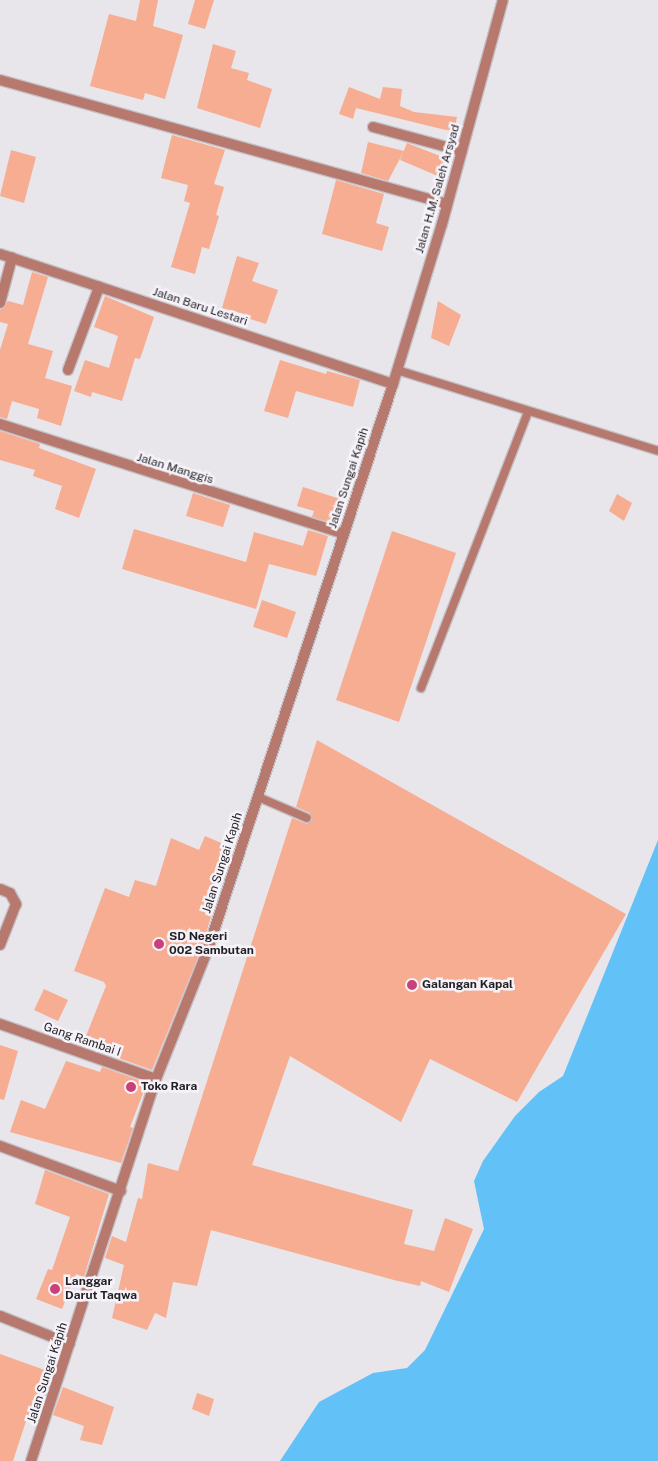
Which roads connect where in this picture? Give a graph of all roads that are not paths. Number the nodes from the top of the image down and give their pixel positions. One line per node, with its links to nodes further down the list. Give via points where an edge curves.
1 (503, 0): 4 (street, Jalan H.M. Saleh Arsyad)
2 (0, 80): 5 (street)
3 (373, 127): 4 (street)
4 (462, 151): 5 (street, Jalan H.M. Saleh Arsyad)
5 (447, 204): 11 (street, Jalan H.M. Saleh Arsyad)
6 (0, 254): 7 (street, Jalan Baru Lestari)
7 (12, 258): 8 (street, Jalan Baru Lestari); 9 (street)
8 (99, 287): 10 (street); 12 (street, Jalan Baru Lestari)
9 (0, 302)
10 (68, 370)
11 (397, 370): 12 (street, Jalan H.M. Saleh Arsyad); 13 (lane)
12 (393, 384): 16 (street, Jalan Sungai Kapih)
13 (528, 412): 15 (lane); 17 (lane)
14 (0, 424): 16 (street, Jalan Manggis)
15 (658, 451)
16 (344, 534): 18 (street, Jalan Sungai Kapih)
17 (421, 688)
18 (258, 796): 19 (lane); 23 (street, Jalan Sungai Kapih, via 208,949)
19 (307, 818)
20 (0, 889): 21 (street, via 10,893 16,904)
21 (0, 945)
22 (0, 1024): 23 (street, Gang Rambai I)
23 (156, 1079): 25 (street, Jalan Sungai Kapih)
24 (0, 1146): 25 (street)
25 (122, 1191): 27 (street, Jalan Sungai Kapih)
26 (0, 1316): 27 (street)
27 (70, 1344): 28 (street, Jalan Sungai Kapih)
28 (31, 1461)

